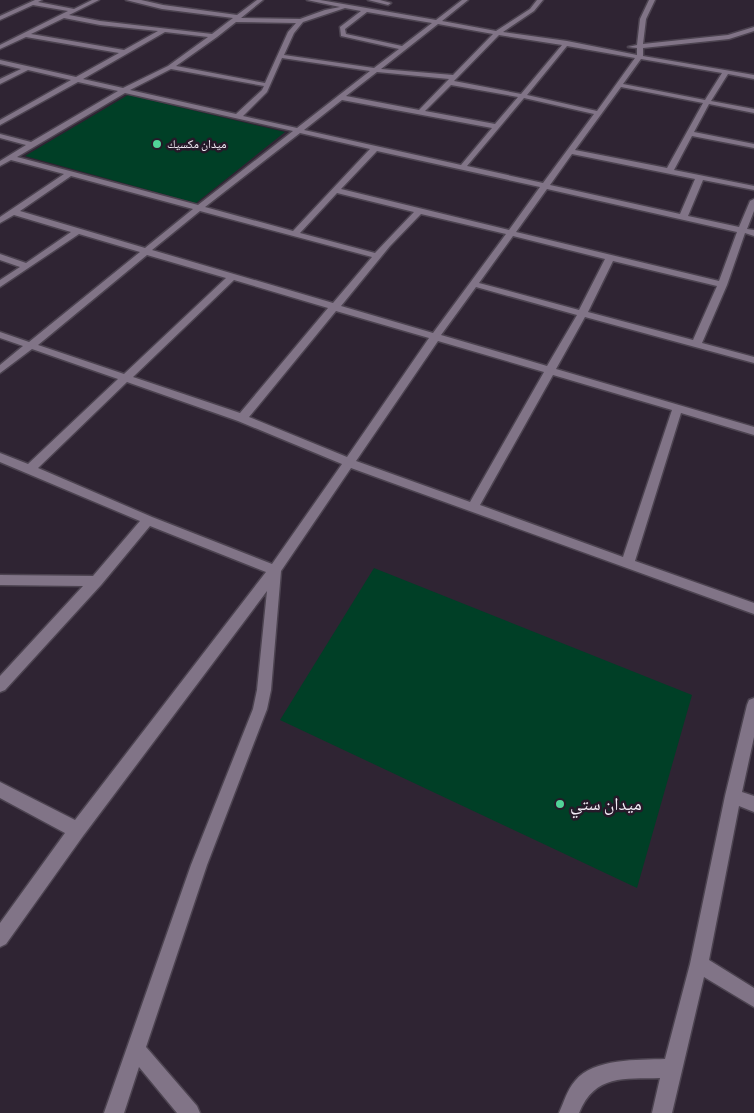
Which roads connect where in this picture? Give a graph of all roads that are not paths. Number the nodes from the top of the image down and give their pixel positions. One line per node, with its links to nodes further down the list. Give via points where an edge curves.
1 (96, 0): 13 (street)
2 (130, 0): 17 (street)
3 (260, 0): 17 (street)
4 (310, 0): 11 (street)
5 (371, 0): 10 (street)
6 (465, 0): 19 (street)
7 (540, 0): 22 (street, via 532,10)
8 (652, 0): 28 (street, via 642,20)
9 (36, 1): 13 (street); 16 (street)
10 (390, 2): 14 (street)
11 (348, 6): 12 (street); 18 (street)
12 (367, 9): 14 (street); 27 (street, via 345,24 343,35)
13 (76, 10): 15 (street)
14 (379, 11): 19 (street)
15 (64, 16): 21 (street); 23 (street)
16 (0, 18)
17 (238, 19): 18 (street); 24 (street)
18 (301, 21): 30 (street, via 291,32)
19 (436, 21): 22 (street); 27 (street)
20 (754, 29): 28 (street)
21 (163, 31): 24 (street); 29 (street)
22 (498, 32): 25 (street); 38 (street)
23 (26, 35): 26 (street); 29 (street)
24 (215, 36): 32 (street)
25 (567, 43): 28 (street); 43 (street)
26 (0, 47)
27 (402, 48): 34 (street)
28 (639, 51): 35 (street); 41 (street)
29 (124, 52): 37 (street)
30 (279, 56): 34 (street); 40 (street)
31 (0, 62): 33 (street)
32 (170, 67): 40 (street); 42 (street)
33 (28, 68): 37 (street); 39 (street)
34 (373, 70): 38 (street); 44 (street)
35 (727, 71): 36 (street); 45 (street)
36 (754, 77)
37 (76, 79): 42 (street); 50 (street)
38 (450, 80): 43 (street); 46 (street)
39 (0, 82)
40 (268, 85): 49 (street)
41 (619, 85): 45 (street); 48 (street)
42 (125, 90): 49 (street); 55 (street)
43 (523, 96): 48 (street); 51 (street)
44 (339, 97): 46 (street); 52 (street)
45 (706, 103): 47 (street); 53 (street)
46 (420, 112): 51 (street)
47 (754, 112)
48 (597, 113): 58 (street)
49 (238, 116): 52 (street)
50 (0, 124)
51 (496, 127): 61 (street)
52 (297, 130): 57 (street); 69 (street)
53 (690, 133): 56 (street); 62 (street)
54 (0, 136): 55 (street)
55 (33, 145): 59 (street)
56 (754, 146)
57 (375, 148): 61 (street); 67 (street)
58 (569, 151): 62 (street); 65 (street)
59 (11, 158): 60 (street); 63 (street)
60 (0, 164)
61 (462, 168): 65 (street)
62 (669, 171): 64 (street)
63 (71, 173): 69 (street); 71 (street)
64 (700, 177): 66 (street); 72 (street)
65 (545, 187): 72 (street); 76 (street)
66 (754, 188)
67 (335, 190): 70 (street); 78 (street)
68 (754, 201): 74 (street)
69 (198, 209): 78 (street); 79 (street)
70 (419, 211): 76 (street); 80 (street)
71 (13, 212): 73 (street); 75 (street)
72 (683, 217): 74 (street)
73 (0, 221)
74 (742, 230): 77 (street); 87 (street)
75 (78, 231): 79 (street); 83 (street)
76 (512, 233): 82 (street); 86 (street)
77 (754, 233)
78 (294, 234): 80 (street)
79 (147, 251): 84 (street); 93 (street)
80 (378, 256): 88 (street)
81 (0, 257): 83 (street)
82 (610, 257): 87 (street); 89 (street)
83 (27, 266): 85 (street)
84 (233, 276): 88 (street); 97 (street)
85 (0, 284)
86 (474, 284): 89 (street); 91 (street)
87 (722, 285): 92 (street)
88 (336, 307): 91 (street); 99 (street)
89 (584, 312): 92 (street); 96 (street)
90 (0, 335): 93 (street)
91 (436, 336): 96 (street); 102 (street)
92 (697, 343): 94 (street)
93 (32, 346): 95 (street); 97 (street)
94 (754, 360)
95 (0, 370)
96 (549, 371): 98 (street); 104 (street)
97 (126, 377): 99 (street); 103 (street)
98 (677, 410): 100 (street); 106 (street)
99 (242, 418): 102 (street)
100 (754, 431)
101 (0, 457): 103 (street)
102 (347, 462): 104 (street); 107 (street)
103 (30, 469): 105 (street)
104 (473, 508): 106 (street)
105 (148, 520): 107 (street); 109 (street)
106 (628, 562): 110 (street)
107 (275, 570): 116 (street); 120 (street, via 260,709 199,865)
108 (0, 580): 109 (street)
109 (96, 582): 111 (street)
110 (754, 608)
111 (0, 686)
112 (754, 705): 114 (street)
113 (0, 790): 116 (street)
114 (733, 796): 115 (street); 118 (street)
115 (754, 804)
116 (77, 830): 117 (street)
117 (2, 932)
118 (699, 964): 119 (street); 121 (street)
119 (754, 998)
120 (136, 1050): 122 (street); 123 (street)
121 (672, 1068): 124 (street, via 592,1077 582,1086); 125 (street)
122 (114, 1113)
123 (190, 1113)
124 (569, 1113)
125 (662, 1113)

